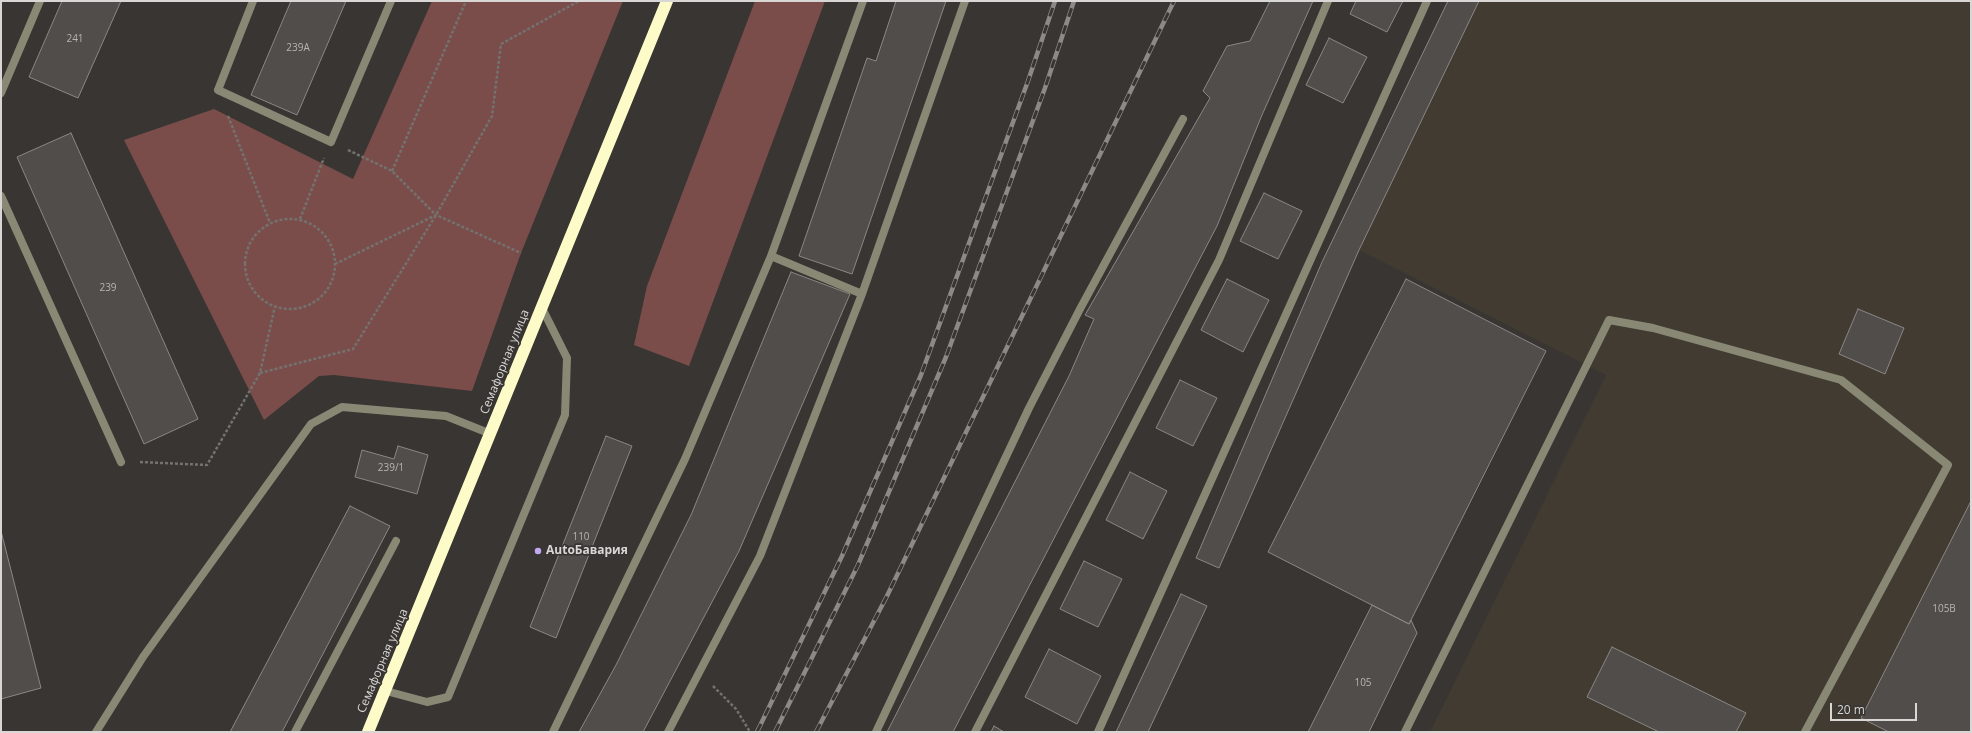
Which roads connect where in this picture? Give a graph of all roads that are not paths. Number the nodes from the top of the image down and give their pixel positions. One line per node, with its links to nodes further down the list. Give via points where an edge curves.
1 (40, 1): 9 (street)
2 (253, 1): 3 (street, via 218,90 331,142)
3 (391, 1)
4 (667, 1): 14 (highway, Семафорная улица)
5 (863, 1): 12 (street)
6 (965, 1): 13 (street)
7 (1328, 1): 25 (street, via 1219,260)
8 (1426, 1): 26 (street)
9 (1, 93)
10 (1183, 119): 24 (street, via 1029,408)
11 (1, 196): 16 (street)
12 (771, 256): 13 (street); 22 (street, via 684,459)
13 (862, 294): 23 (street, via 760,556)
14 (542, 308): 15 (highway, Семафорная улица); 18 (street, via 567,358 565,415 448,697 427,702)
15 (491, 434): 18 (highway, Семафорная улица); 19 (street, via 446,416 342,407 311,424 143,657)
16 (121, 462)
17 (396, 540): 20 (street)
18 (386, 691): 21 (highway, Семафорная улица)
19 (96, 732)
20 (295, 732)
21 (368, 732)
22 (553, 732)
23 (668, 732)
24 (876, 732)
25 (975, 732)
26 (1098, 732)
27 (1405, 732): 28 (street, via 1609,320 1652,328 1841,380 1948,465)
28 (1805, 732)

